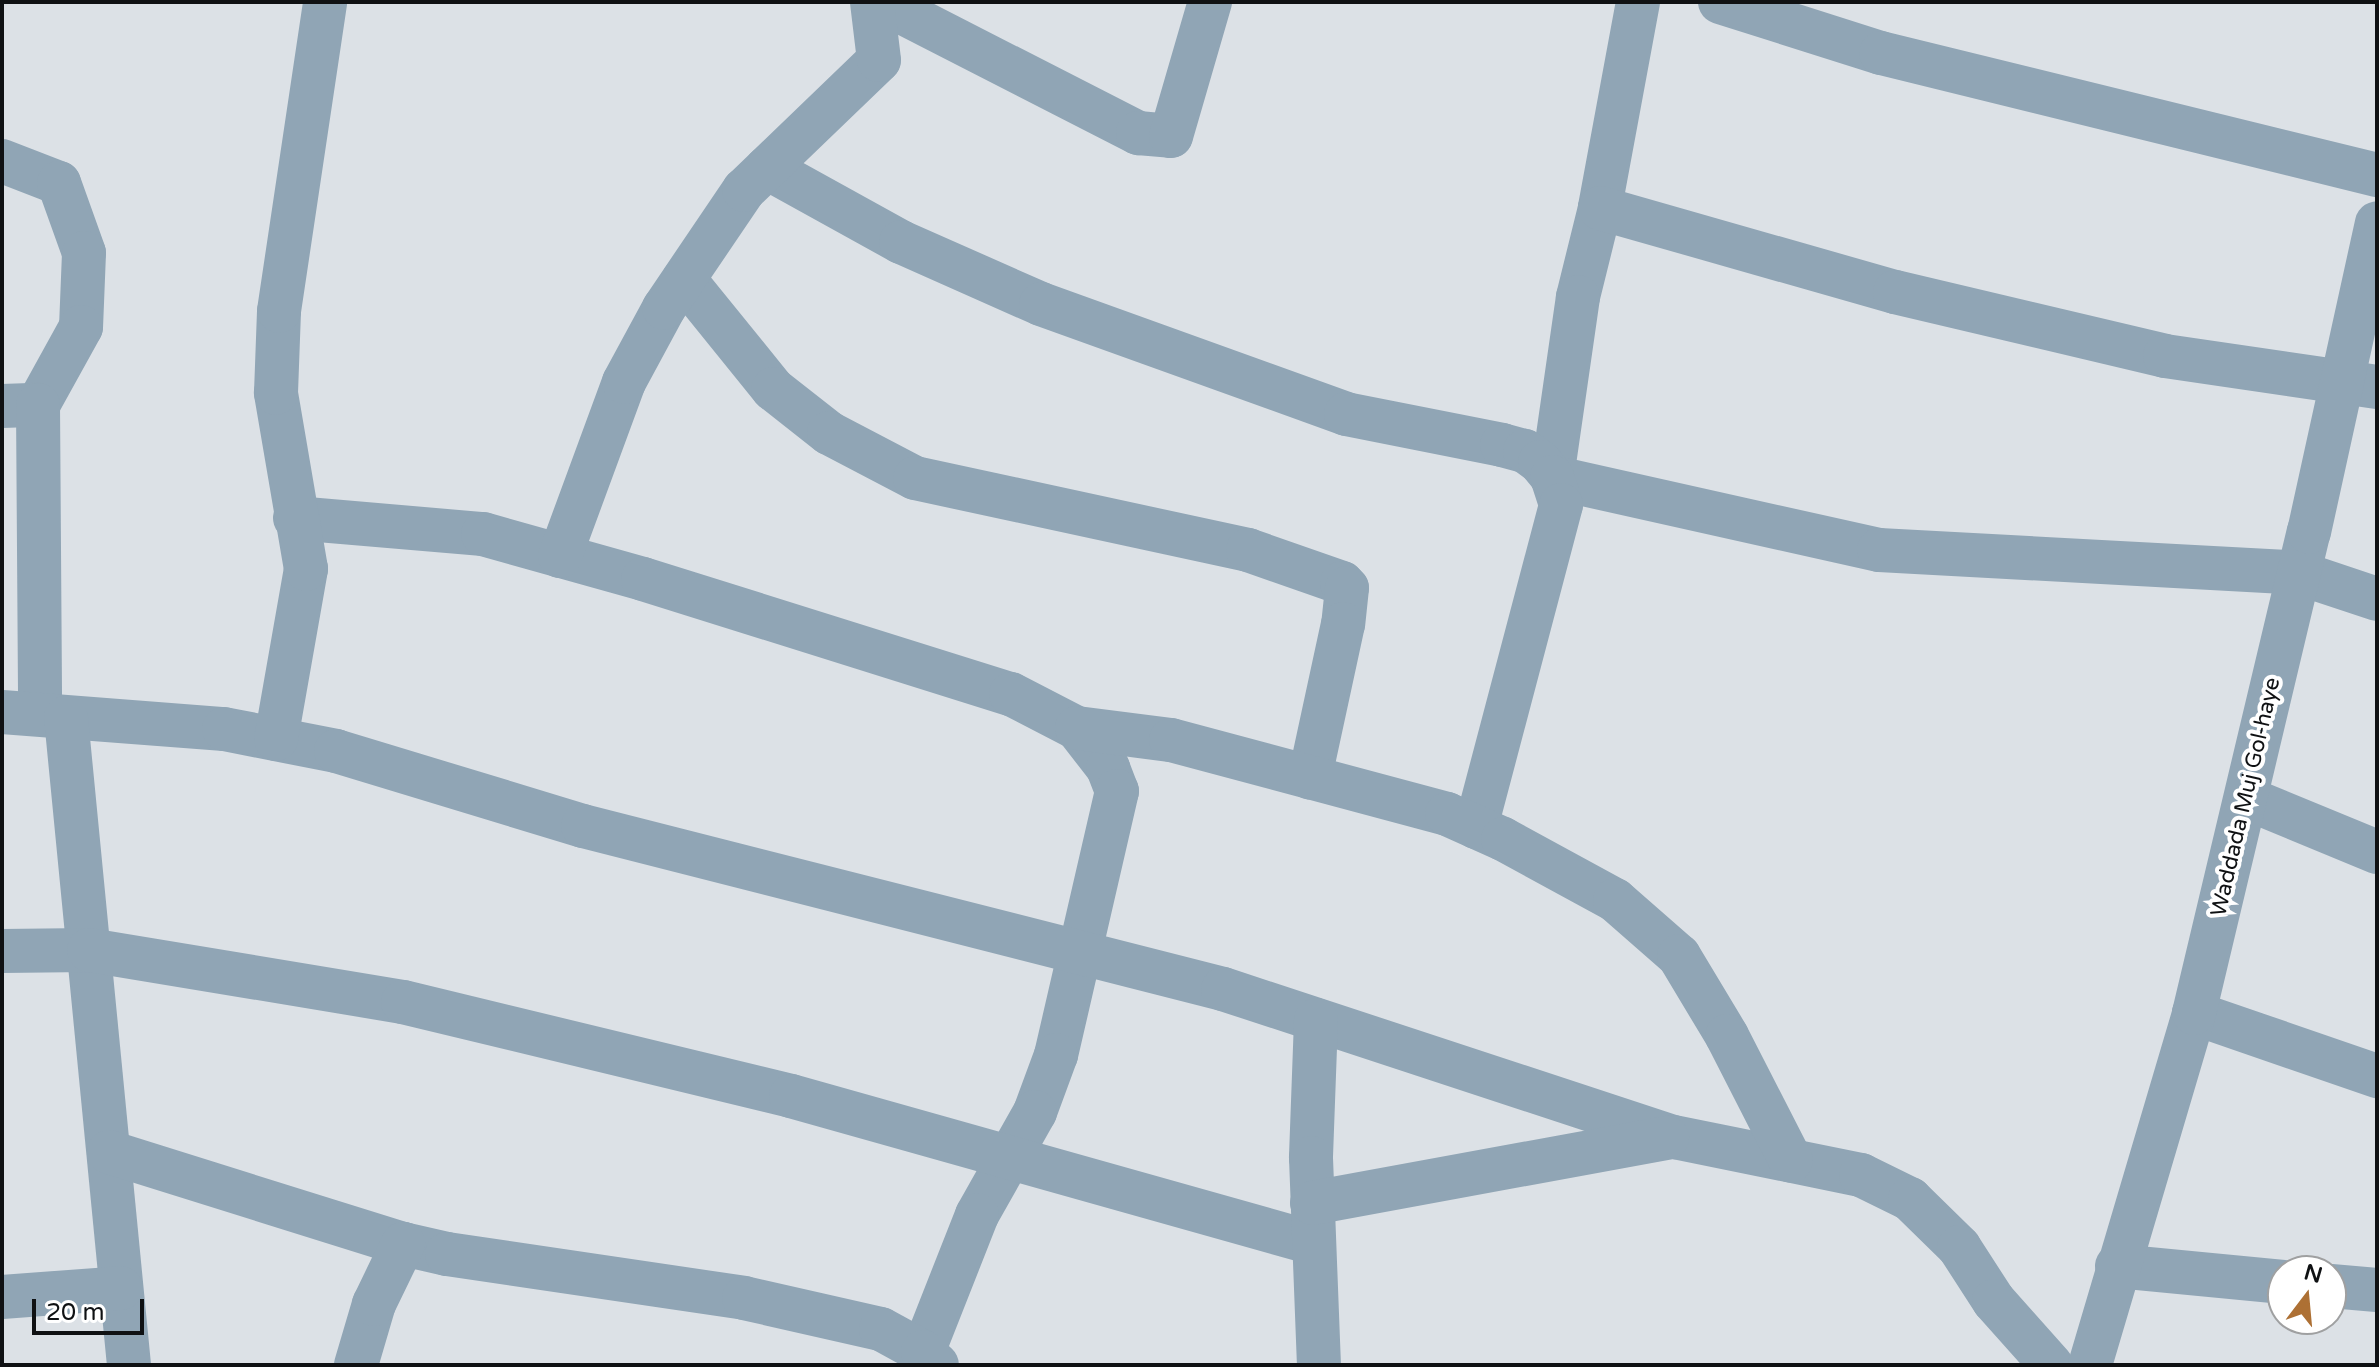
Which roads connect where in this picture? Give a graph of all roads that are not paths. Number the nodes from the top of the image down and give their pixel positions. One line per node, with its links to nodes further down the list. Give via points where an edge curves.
1 (325, 2): 16 (street, via 279,311 276,393)
2 (872, 2): 8 (street, via 879,60)
3 (882, 2): 4 (street, via 1138,133 1171,136)
4 (1210, 2)
5 (1638, 2): 10 (street)
6 (1720, 2): 9 (street, via 1881,53)
7 (2, 161): 14 (street, via 59,183 84,253 81,327)
8 (767, 168): 12 (street, via 744,190); 15 (street, via 901,242 1041,304 1346,414 1525,451)
9 (2377, 175)
10 (1600, 208): 13 (street, via 1895,292 2150,353); 15 (street, via 1578,297)
11 (2377, 223): 13 (street, Waddada Muj Gol-haye)
12 (684, 279): 17 (street, via 624,382); 23 (street, via 773,389 829,433 915,478 1248,550 1342,583 1347,588 1343,624)
13 (2360, 383): 18 (street, Waddada Muj Gol-haye)
14 (20, 405): 20 (street)
15 (1552, 477): 18 (street, via 1879,550); 25 (street, via 1561,505)
16 (295, 518): 17 (street, via 483,534); 22 (street, via 306,569)
17 (560, 556): 21 (street, via 1011,694)
18 (2299, 573): 19 (street); 24 (street, Waddada Muj Gol-haye)
19 (2377, 599)
20 (36, 714): 22 (street, via 224,729); 27 (street)
21 (1077, 728): 23 (street, via 1171,740); 28 (street, via 1108,768 1117,791)
22 (276, 739): 28 (street, via 336,751 583,826)
23 (1310, 777): 25 (street, via 1447,814)
24 (2246, 798): 26 (street); 30 (street, Waddada Muj Gol-haye)
25 (1476, 827): 36 (street, via 1615,900 1679,956)
26 (2377, 852)
27 (89, 950): 29 (street); 34 (street); 35 (street, via 403,1002 791,1096)
28 (1080, 950): 31 (street); 35 (street, via 1056,1055)
29 (2, 951)
30 (2194, 1013): 32 (street); 39 (street, Waddada Muj Gol-haye)
31 (1316, 1020): 33 (street); 37 (street)
32 (2377, 1076)
33 (1674, 1137): 36 (street); 37 (street)
34 (109, 1152): 38 (street); 42 (street)
35 (1011, 1158): 37 (street); 45 (street, via 977,1215)
36 (1791, 1161): 49 (street, via 1861,1175 1910,1199 1959,1247 1994,1301)
37 (1312, 1223): 48 (street)
38 (403, 1244): 45 (street, via 744,1298 881,1329); 47 (street, via 374,1304)
39 (2117, 1266): 40 (street); 50 (street, Waddada Muj Gol-haye)
40 (2267, 1280)
41 (2347, 1287): 43 (street)
42 (121, 1288): 44 (street); 46 (street)
43 (2377, 1290)
44 (2, 1297)
45 (927, 1361)
46 (129, 1365)
47 (356, 1365)
48 (1319, 1365)
49 (2051, 1365)
50 (2090, 1365)

